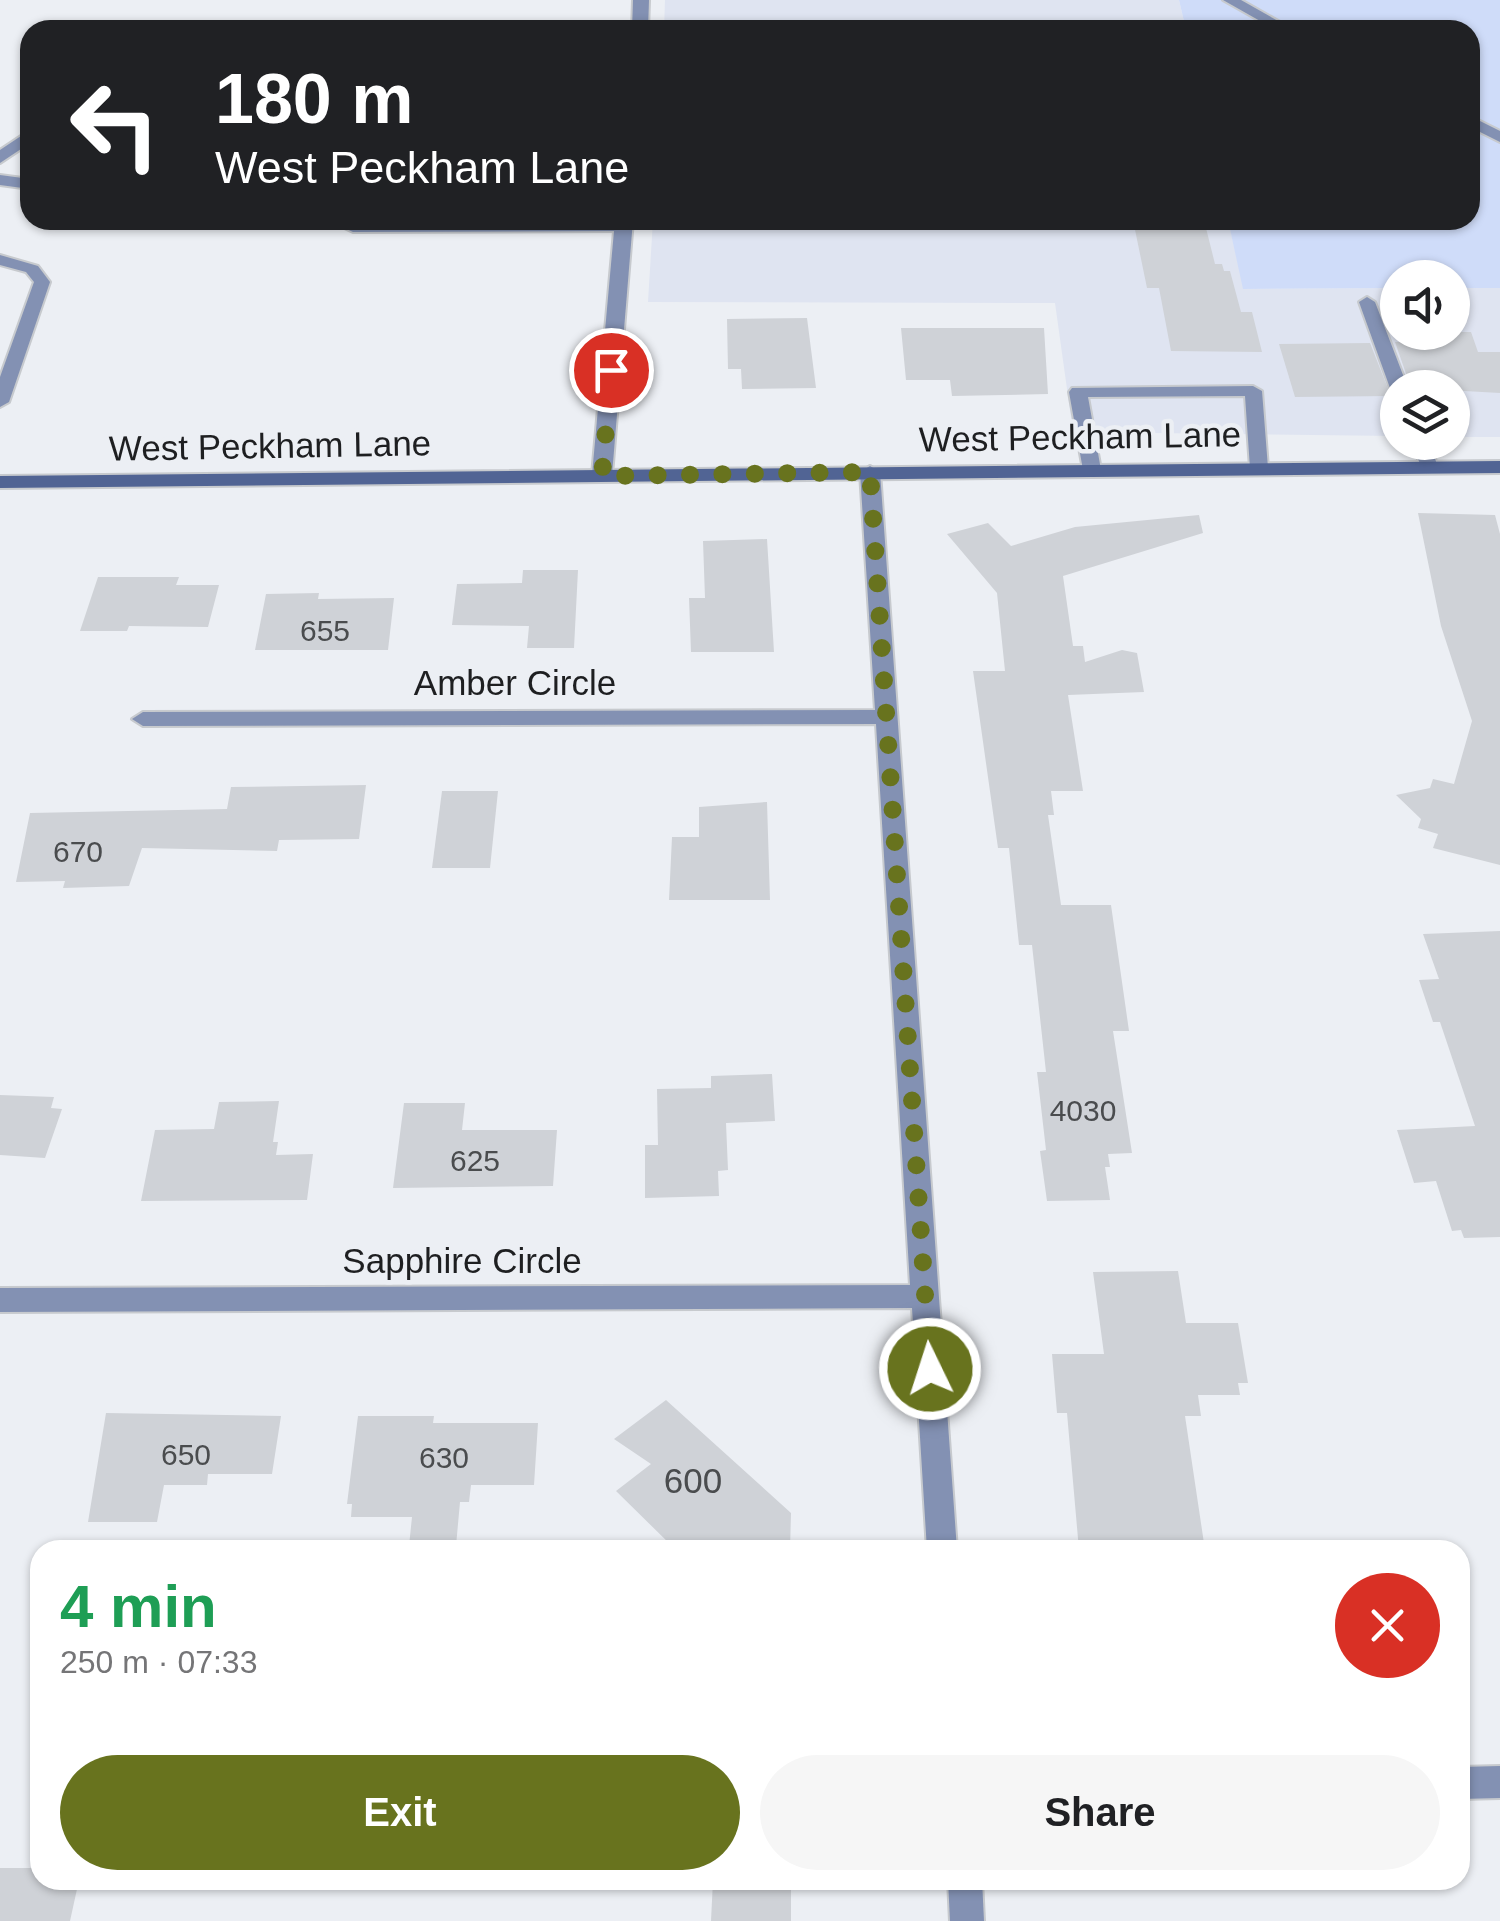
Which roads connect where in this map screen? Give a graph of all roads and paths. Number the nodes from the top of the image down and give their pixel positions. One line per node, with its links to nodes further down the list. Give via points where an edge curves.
1 (1230, 0): 2 (lane)
2 (1268, 20)
3 (20, 143): 4 (street)
4 (0, 158)
5 (623, 230): 16 (street)
6 (0, 260): 9 (lane, via 32,269 42,282)
7 (1367, 302): 8 (lane)
8 (1392, 370)
9 (0, 402)
10 (1426, 460): 11 (lane)
11 (1429, 467): 12 (street, West Peckham Lane); 13 (street, West Peckham Lane)
12 (1500, 467)
13 (1260, 468): 14 (street, West Peckham Lane); 14 (lane, via 1253,390 1078,392)
14 (1092, 470): 15 (street, West Peckham Lane)
15 (870, 472): 16 (street, West Peckham Lane); 18 (street)
16 (602, 476): 17 (street, West Peckham Lane)
17 (0, 482)
18 (886, 717): 19 (street, Amber Circle); 20 (street)
19 (143, 719)
20 (925, 1296): 21 (street, Sapphire Circle); 22 (street)
21 (0, 1300)
22 (941, 1540)
23 (1500, 1782): 24 (street)
24 (1470, 1783)
25 (966, 1890): 26 (street)
26 (968, 1921)

